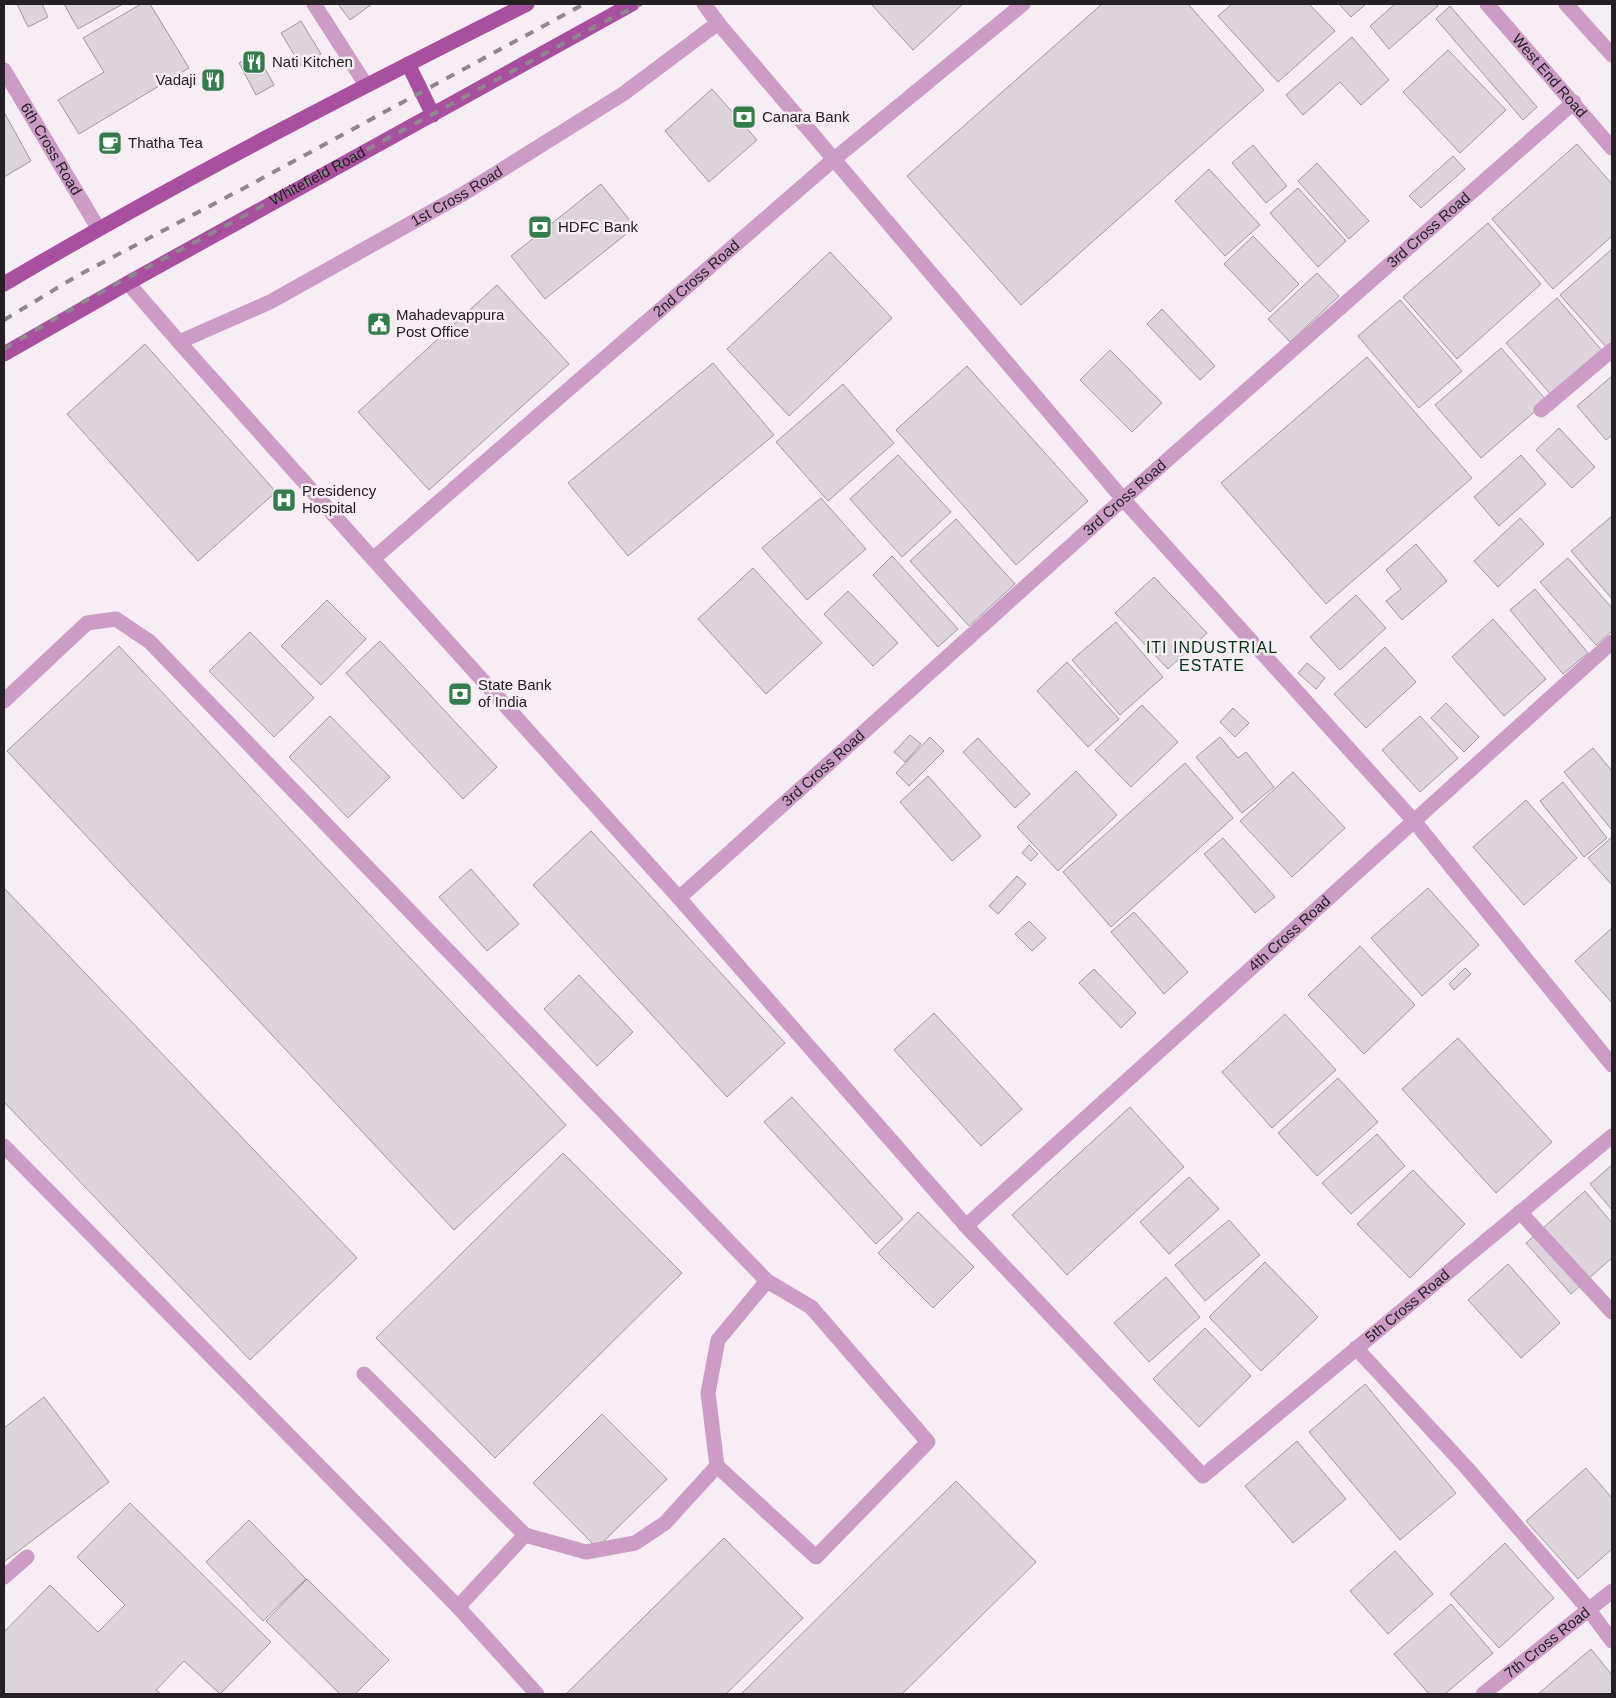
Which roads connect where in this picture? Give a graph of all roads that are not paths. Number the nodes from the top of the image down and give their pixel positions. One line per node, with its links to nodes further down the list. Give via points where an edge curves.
1 (314, 4): 12 (street)
2 (528, 4): 10 (main road)
3 (632, 4): 14 (main road, Whitefield Road)
4 (704, 4): 8 (street)
5 (1023, 4): 16 (street, 2nd Cross Road)
6 (1487, 4): 13 (street, West End Road)
7 (1566, 4): 9 (street)
8 (718, 24): 16 (street); 20 (street, 1st Cross Road, via 623,94 463,194 270,302)
9 (1612, 55)
10 (408, 64): 12 (main road); 14 (main road)
11 (4, 70): 17 (street, 6th Cross Road)
12 (366, 84): 17 (main road)
13 (1574, 102): 15 (street, West End Road); 24 (street, 3rd Cross Road)
14 (433, 115): 18 (main road, Whitefield Road)
15 (1612, 148)
16 (833, 160): 24 (street); 25 (street, 2nd Cross Road)
17 (98, 228): 19 (main road)
18 (128, 282): 20 (street); 22 (main road, Whitefield Road)
19 (4, 284)
20 (179, 342): 25 (street)
21 (1612, 350): 23 (street)
22 (4, 354)
23 (1541, 410)
24 (1123, 499): 28 (street); 29 (street, 3rd Cross Road)
25 (373, 560): 29 (street)
26 (1612, 642): 28 (street, 4th Cross Road)
27 (4, 701): 35 (street, via 87,623 116,619 150,642)
28 (1414, 822): 30 (street); 34 (street, 4th Cross Road)
29 (679, 898): 34 (street)
30 (1612, 1065)
31 (1612, 1136): 33 (street, 5th Cross Road)
32 (4, 1146): 44 (street)
33 (1520, 1212): 36 (street); 37 (street, 5th Cross Road)
34 (966, 1226): 37 (street, 5th Cross Road, via 1203,1476)
35 (767, 1281): 39 (street, via 718,1340 708,1393); 39 (street, via 812,1307 928,1442 816,1557)
36 (1612, 1312)
37 (1356, 1348): 45 (street, via 1466,1467)
38 (364, 1374): 40 (street)
39 (717, 1466): 40 (street, via 665,1523 635,1543 586,1552)
40 (525, 1535): 44 (street)
41 (26, 1558): 42 (street)
42 (4, 1577)
43 (1612, 1591): 45 (street, 7th Cross Road)
44 (458, 1607): 47 (street)
45 (1589, 1610): 46 (street); 48 (street, 7th Cross Road)
46 (1612, 1641)
47 (536, 1694)
48 (1483, 1694)

